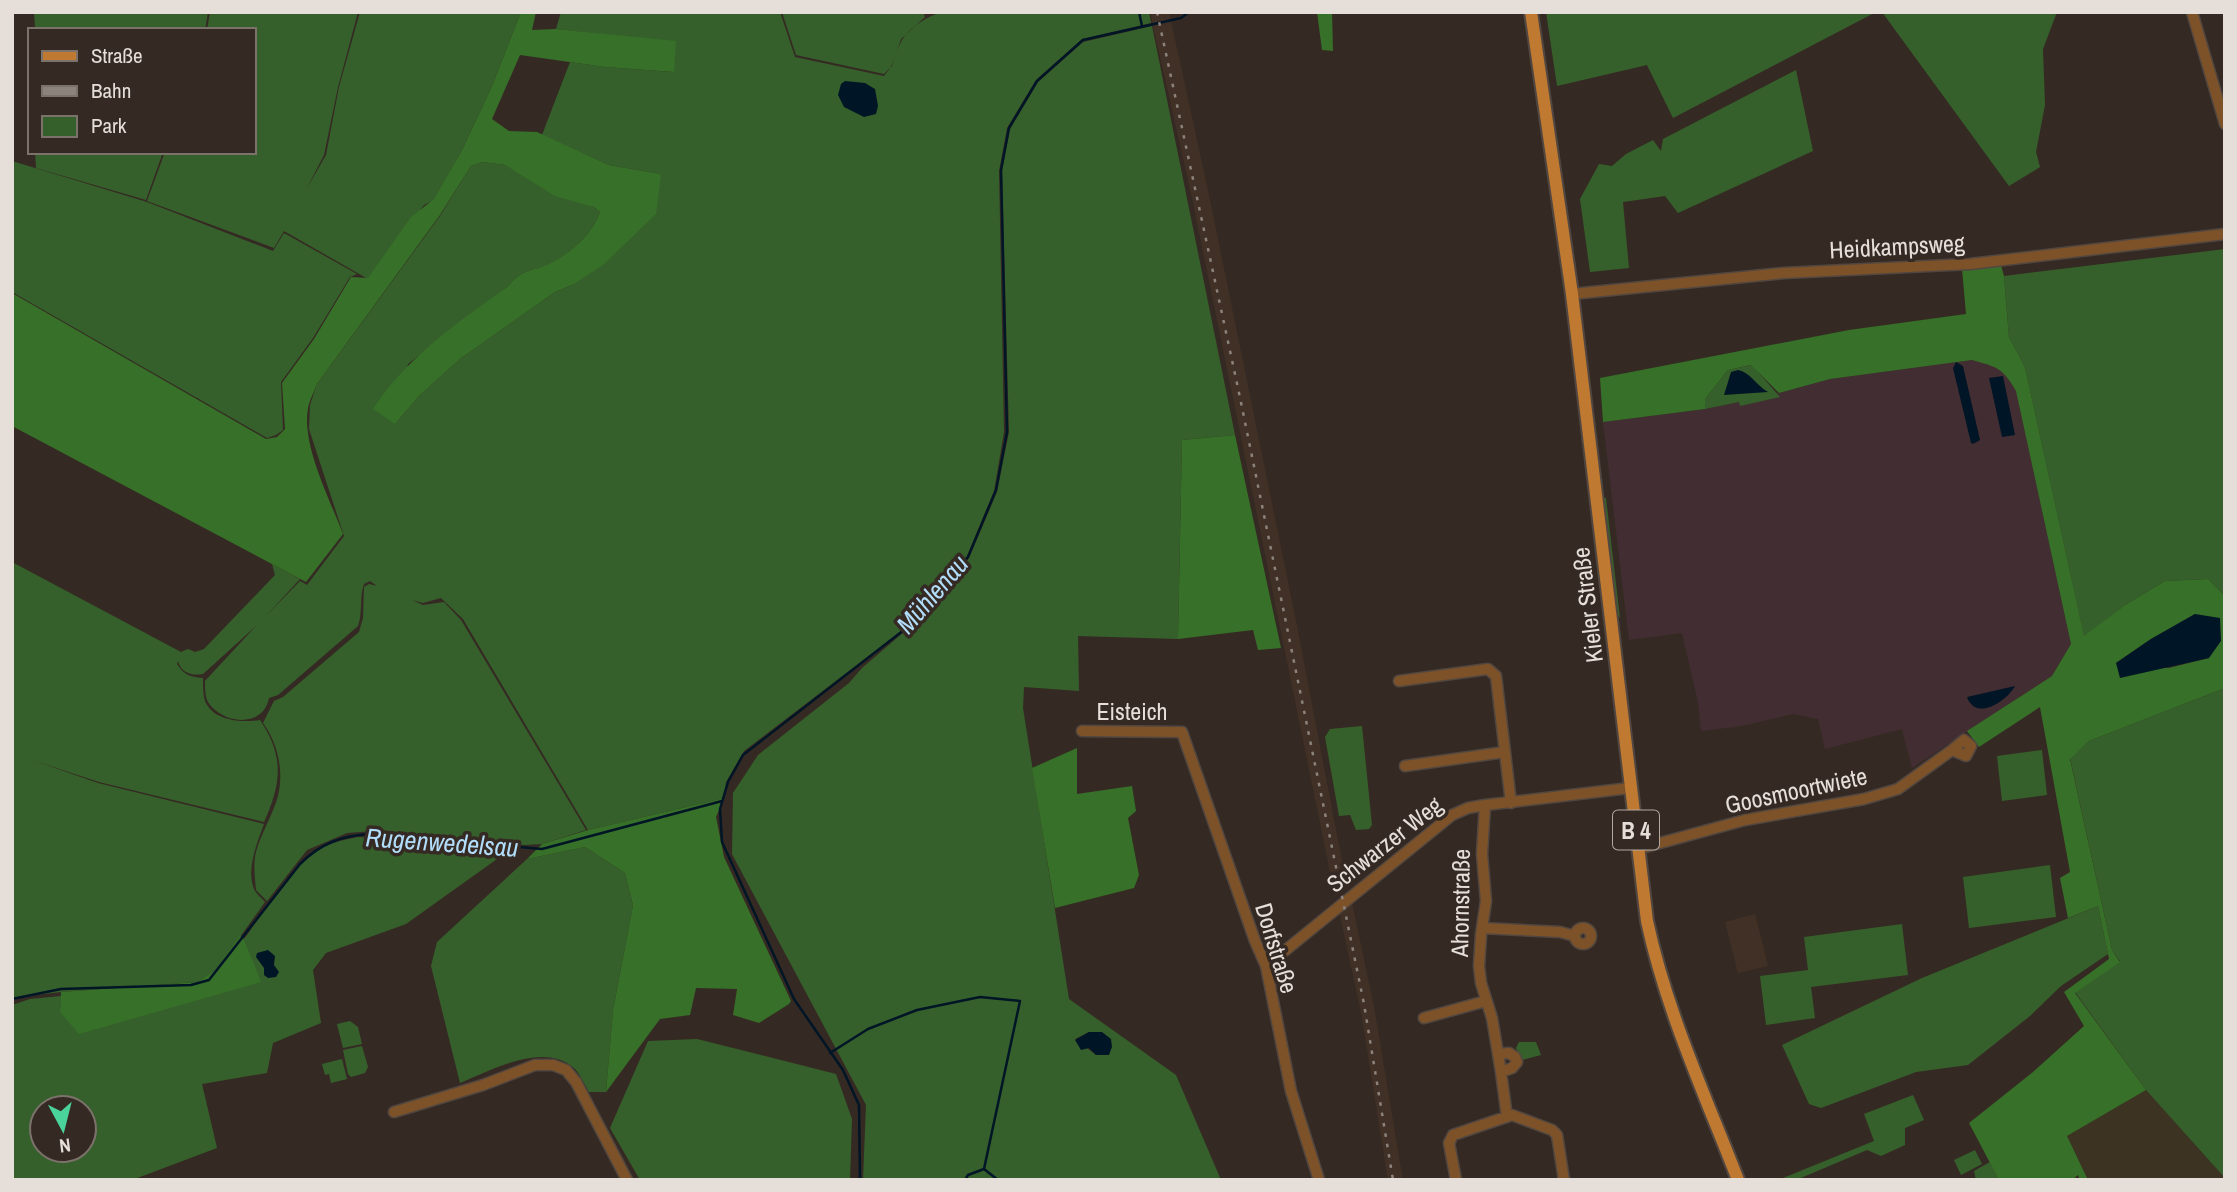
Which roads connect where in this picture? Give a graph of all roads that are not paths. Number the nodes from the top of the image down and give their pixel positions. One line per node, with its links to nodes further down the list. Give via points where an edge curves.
1 (1531, 12): 5 (main road, Kieler Straße / B 4)
2 (2192, 12): 3 (street)
3 (2225, 124)
4 (2225, 234): 5 (street, Heidkampsweg, via 1970,264 1784,273)
5 (1572, 294): 12 (main road, Kieler Straße / B 4)
6 (1399, 681): 10 (street, via 1488,669 1496,676)
7 (1082, 732): 8 (street, Eisteich)
8 (1182, 732): 18 (street, Dorfstraße)
9 (1952, 750): 15 (street, Goosmoortwiete, via 1898,789 1745,820)
10 (1505, 752): 11 (street); 13 (street)
11 (1405, 766)
12 (1630, 788): 13 (street, Schwarzer Weg); 15 (main road, Kieler Straße / B 4)
13 (1511, 803): 14 (street, Schwarzer Weg)
14 (1485, 805): 16 (street, Ahornstraße); 18 (street, Schwarzer Weg, via 1443,821)
15 (1638, 849): 29 (main road, Kieler Straße / B 4, via 1659,972)
16 (1482, 928): 17 (street); 19 (street, Ahornstraße, via 1479,967)
17 (1575, 936)
18 (1266, 965): 26 (street, Dorfstraße, via 1291,1091)
19 (1486, 1001): 20 (street); 21 (street, Ahornstraße)
20 (1424, 1018)
21 (1499, 1054): 22 (street, Ahornstraße); 22 (street, Ahornstraße, via 1509,1053 1517,1062)
22 (1501, 1072): 24 (street, Ahornstraße)
23 (394, 1112): 25 (street, via 536,1065 552,1065 566,1070 576,1082)
24 (1507, 1116): 27 (street, via 1453,1135 1449,1143); 28 (street, via 1557,1135)
25 (627, 1180)
26 (1319, 1180)
27 (1456, 1180)
28 (1564, 1180)
29 (1738, 1180)

